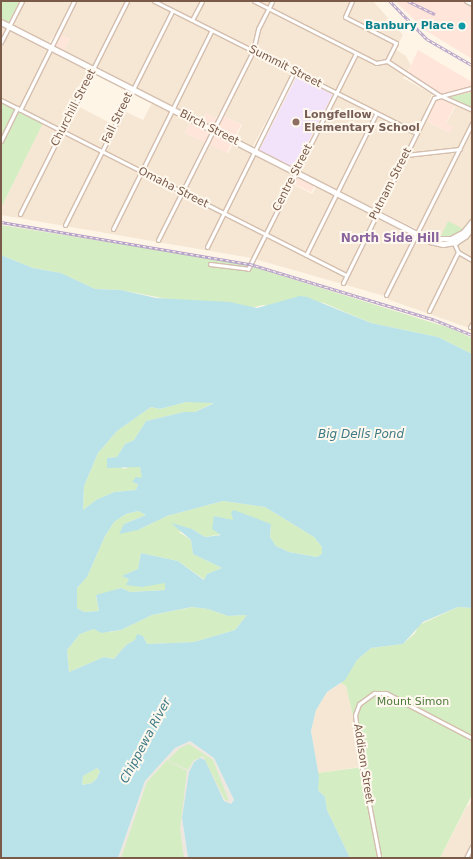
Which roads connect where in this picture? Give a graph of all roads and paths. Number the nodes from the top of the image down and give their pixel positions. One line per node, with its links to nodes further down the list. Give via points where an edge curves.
1 (22, 1): 15 (street)
2 (74, 1): 18 (street)
3 (127, 1): 22 (street, Churchill Street)
4 (154, 1): 12 (street, Summit Street)
5 (202, 1): 13 (street)
6 (254, 1): 11 (street)
7 (272, 1): 11 (street)
8 (352, 1): 21 (street, via 345,17 396,43)
9 (466, 1): 10 (street)
10 (472, 4)
11 (268, 8): 19 (street, via 258,29); 20 (street)
12 (172, 11): 13 (street, Summit Street); 25 (street, Fall Street)
13 (192, 20): 16 (street, Summit Street)
14 (1, 22): 15 (main road, Birch Street)
15 (9, 26): 17 (street); 18 (main road, Birch Street)
16 (212, 30): 19 (street, Summit Street); 30 (street)
17 (1, 42)
18 (51, 48): 22 (main road, Birch Street); 29 (street)
19 (253, 51): 23 (street, Summit Street); 34 (street)
20 (356, 53): 21 (street, via 376,63); 26 (street, Centre Street)
21 (387, 61): 27 (street)
22 (94, 69): 25 (main road, Birch Street); 35 (street, Churchill Street)
23 (294, 72): 26 (street, Summit Street); 40 (street)
24 (472, 88): 27 (street)
25 (133, 89): 30 (main road, Birch Street); 39 (street, Fall Street)
26 (336, 94): 32 (street, Summit Street); 43 (street, Centre Street)
27 (439, 95): 31 (street); 36 (street, Putnam Street, via 434,98)
28 (1, 100): 29 (street, Omaha Street)
29 (18, 109): 35 (street, Omaha Street); 37 (street)
30 (173, 109): 34 (main road, Birch Street); 42 (street)
31 (472, 110)
32 (376, 114): 36 (street, Summit Street); 45 (street)
33 (472, 123): 38 (street)
34 (213, 129): 40 (main road, Birch Street); 44 (street)
35 (62, 131): 39 (street, Omaha Street); 47 (street, Churchill Street)
36 (417, 133): 41 (street, Putnam Street)
37 (1, 141)
38 (460, 148): 41 (street); 53 (street)
39 (102, 151): 42 (street, Omaha Street); 50 (street, Fall Street)
40 (255, 152): 43 (main road, Birch Street); 48 (street)
41 (406, 155): 46 (street, Putnam Street)
42 (142, 172): 44 (street, Omaha Street); 52 (street)
43 (296, 172): 45 (main road, Birch Street); 54 (street, Centre Street)
44 (182, 192): 48 (street, Omaha Street); 55 (street)
45 (337, 192): 46 (main road, Birch Street); 59 (street)
46 (377, 212): 53 (main road, Birch Street); 62 (street, Putnam Street)
47 (20, 214)
48 (224, 214): 54 (street, Omaha Street); 57 (street)
49 (472, 222): 56 (main road)
50 (65, 225)
51 (472, 227): 56 (main road, via 464,238)
52 (113, 229)
53 (417, 233): 56 (main road, Birch Street); 64 (street)
54 (265, 234): 59 (street, Omaha Street); 61 (street, Centre Street, via 248,269)
55 (158, 240)
56 (453, 241): 58 (street)
57 (207, 247)
58 (458, 252): 60 (street); 65 (street)
59 (306, 255): 62 (street, Omaha Street)
60 (472, 260)
61 (210, 264)
62 (346, 275): 63 (street, Putnam Street)
63 (342, 283)
64 (386, 296)
65 (429, 311)
66 (472, 738): 68 (street, Addison Street, via 386,693 374,693 359,704 355,715)
67 (472, 846): 69 (street)
68 (379, 856)
69 (466, 858)

